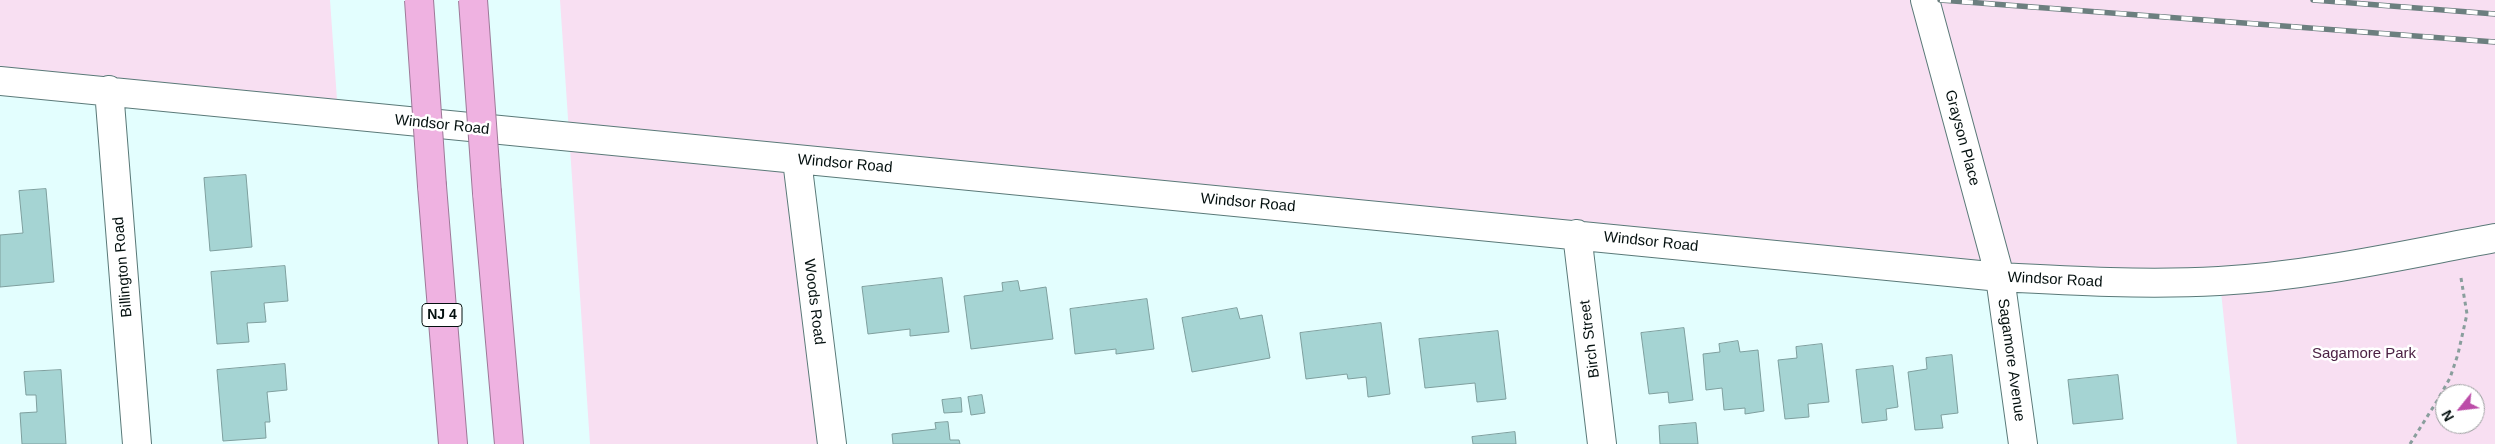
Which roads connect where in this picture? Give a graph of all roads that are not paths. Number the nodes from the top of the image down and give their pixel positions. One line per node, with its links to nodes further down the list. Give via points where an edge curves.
1 (419, 0): 11 (highway, NJ 4, bridge)
2 (473, 0): 12 (highway, bridge, via 486,193)
3 (1925, 0): 9 (street, Grayson Place)
4 (0, 81): 5 (street, Windsor Road)
5 (109, 90): 6 (street, Windsor Road); 10 (street, Billington Road)
6 (797, 160): 7 (street, Windsor Road); 13 (street, Woods Road)
7 (1577, 234): 9 (street, Windsor Road); 14 (street, Birch Street)
8 (2495, 238): 9 (street, Windsor Road, via 2325,271 2220,281 2114,283)
9 (2000, 277): 15 (street, Sagamore Avenue)
10 (137, 444)
11 (453, 444)
12 (509, 444)
13 (832, 444)
14 (1602, 444)
15 (2023, 444)

